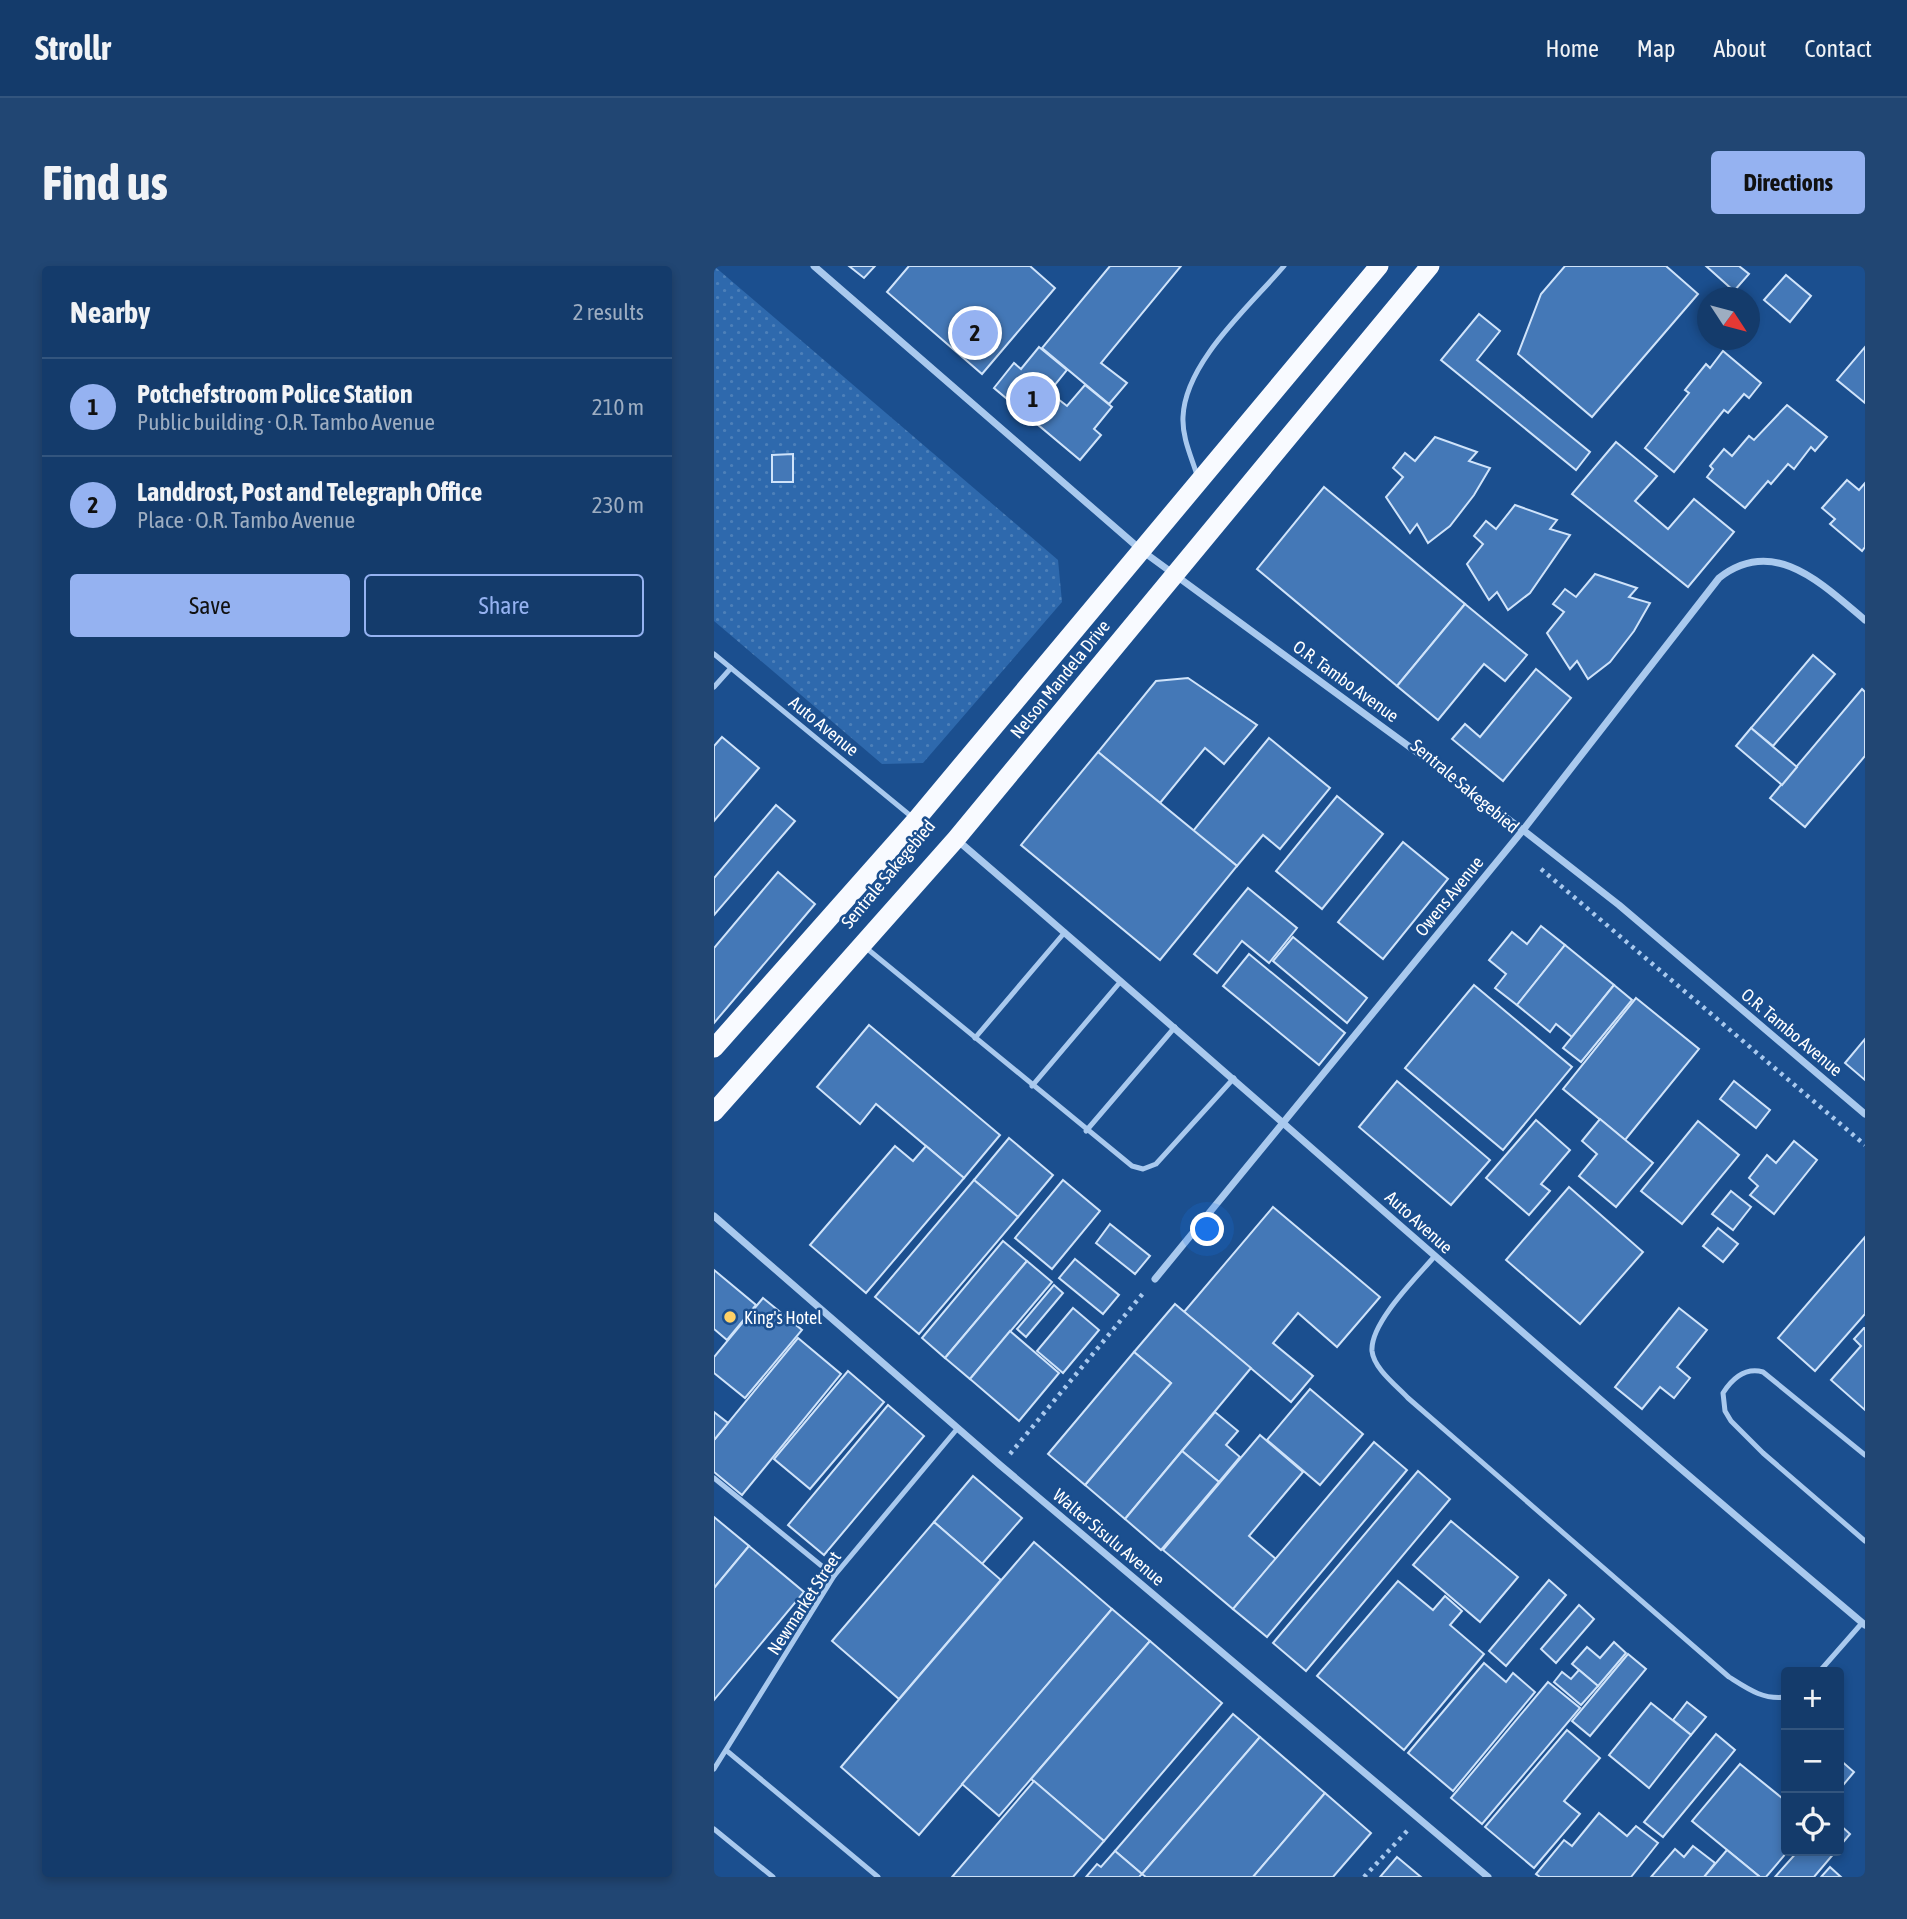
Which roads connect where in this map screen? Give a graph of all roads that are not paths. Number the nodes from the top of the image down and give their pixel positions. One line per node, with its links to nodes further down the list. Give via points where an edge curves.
1 (814, 266): 6 (street, O.R. Tambo Avenue)
2 (1284, 266): 5 (lane, via 1200,365 1188,390 1184,436)
3 (1379, 266): 5 (highway, Nelson Mandela Drive)
4 (1430, 266): 7 (highway, Nelson Mandela Drive)
5 (1199, 482): 6 (highway, Nelson Mandela Drive)
6 (1141, 550): 7 (street, O.R. Tambo Avenue); 12 (highway, Nelson Mandela Drive)
7 (1172, 575): 13 (street, O.R. Tambo Avenue); 14 (highway, Nelson Mandela Drive)
8 (1865, 620): 13 (street, Owens Avenue, via 1808,576 1780,563 1757,559 1735,566 1719,579)
9 (714, 654): 10 (lane, Auto Avenue)
10 (731, 668): 11 (lane); 12 (lane, Auto Avenue)
11 (714, 687)
12 (916, 820): 20 (highway, Nelson Mandela Drive)
13 (1523, 830): 24 (street, O.R. Tambo Avenue, via 1619,905); 25 (street, Owens Avenue)
14 (956, 839): 15 (street, Auto Avenue); 16 (highway, Nelson Mandela Drive)
15 (1065, 932): 17 (street, Auto Avenue); 19 (lane)
16 (862, 944): 19 (lane); 23 (highway, Nelson Mandela Drive)
17 (1121, 981): 18 (street, Auto Avenue); 22 (lane)
18 (1175, 1027): 21 (street, Auto Avenue); 26 (lane)
19 (975, 1038): 22 (lane)
20 (714, 1048)
21 (1234, 1078): 25 (street, Auto Avenue); 26 (lane, via 1150,1167 1121,1161)
22 (1032, 1087): 26 (lane)
23 (714, 1112)
24 (1865, 1114)
25 (1286, 1123): 28 (street, Auto Avenue); 29 (street, Owens Avenue)
26 (1086, 1131)
27 (714, 1216): 30 (street, Walter Sisulu Avenue)
28 (1434, 1257): 35 (street, Auto Avenue); 37 (lane, via 1378,1328 1372,1353 1379,1367 1408,1398 1729,1677 1755,1694)
29 (1155, 1279)
30 (957, 1429): 34 (lane, Newmarket Street); 43 (street, Walter Sisulu Avenue)
31 (1865, 1455): 33 (lane, via 1763,1372 1754,1369 1737,1377 1723,1393 1731,1421)
32 (714, 1478): 34 (lane)
33 (1865, 1541)
34 (834, 1576): 38 (lane, Newmarket Street)
35 (1864, 1623): 36 (lane)
36 (1824, 1667)
37 (1781, 1697)
38 (727, 1751): 39 (lane, Newmarket Street); 42 (lane)
39 (714, 1769)
40 (714, 1829): 41 (lane)
41 (773, 1877)
42 (878, 1877)
43 (1488, 1877)

